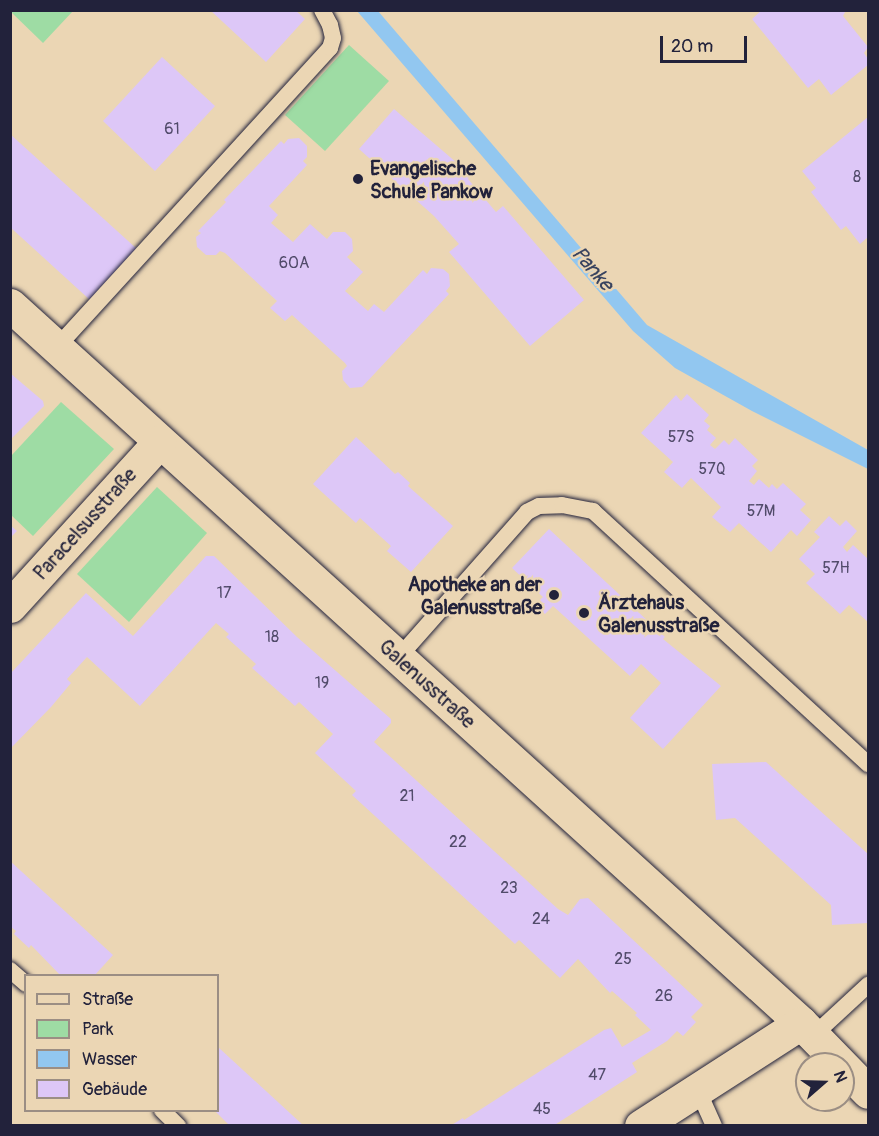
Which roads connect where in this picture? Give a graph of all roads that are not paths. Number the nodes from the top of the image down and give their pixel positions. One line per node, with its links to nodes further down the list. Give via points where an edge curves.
1 (322, 10): 3 (lane, via 333,38 330,48)
2 (10, 305): 3 (street, Galenusstraße)
3 (57, 347): 4 (street, Galenusstraße)
4 (159, 442): 5 (street, Paracelsusstraße); 6 (street, Galenusstraße)
5 (10, 606)
6 (398, 658): 7 (lane, via 528,512 539,506 562,505 593,511); 11 (street, Galenusstraße)
7 (868, 764)
8 (10, 970): 9 (lane)
9 (24, 982)
10 (868, 985): 11 (lane)
11 (807, 1029): 12 (street); 13 (street, Galenusstraße)
12 (698, 1090): 16 (street); 17 (lane)
13 (868, 1092)
14 (164, 1112): 15 (lane)
15 (178, 1125)
16 (641, 1125)
17 (714, 1125)

